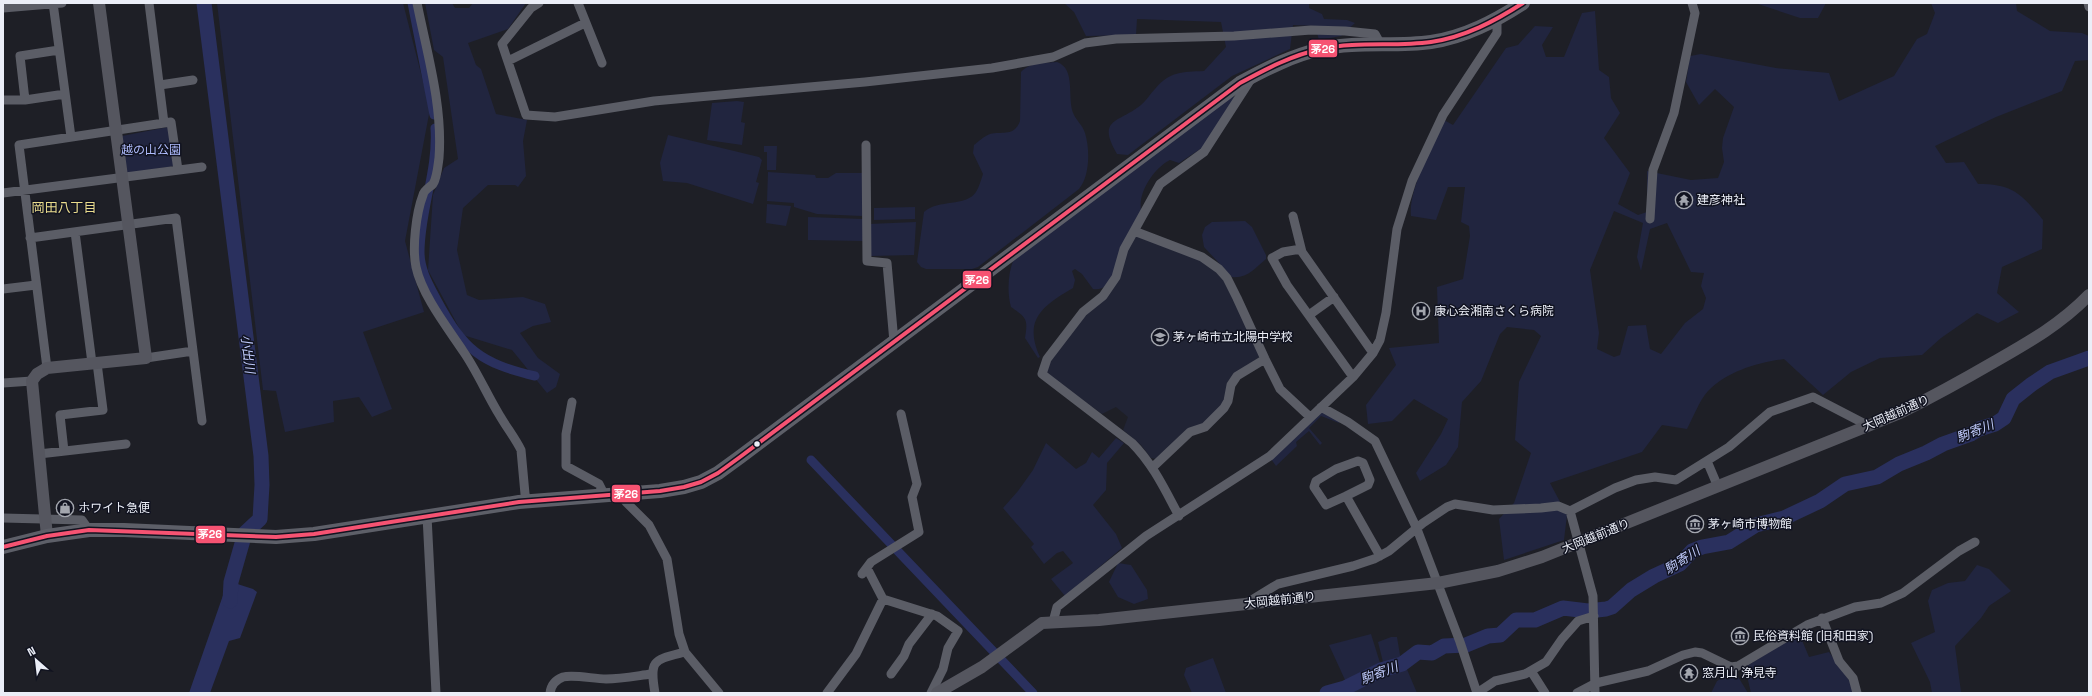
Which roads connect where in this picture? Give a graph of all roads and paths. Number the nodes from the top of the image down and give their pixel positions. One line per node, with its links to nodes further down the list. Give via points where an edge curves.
1 (56, 3): 11 (street); 15 (street)
2 (99, 3): 25 (street)
3 (149, 3): 20 (street)
4 (417, 3): 70 (street, via 438,108 439,158 435,180 423,194 416,229 416,267 426,292 447,329 464,352 521,450)
5 (539, 3): 16 (street, via 531,8 502,44)
6 (578, 3): 13 (street)
7 (1523, 3): 12 (main road)
8 (1692, 3): 34 (street, via 1695,13 1674,113 1653,170)
9 (2088, 3): 10 (street)
10 (2089, 7)
11 (3, 8)
12 (1497, 19): 14 (main road, via 1454,37 1430,42); 47 (street, via 1497,32 1443,115 1412,181 1397,229 1386,313 1380,340)
13 (585, 23): 16 (street); 17 (street)
14 (1380, 43): 16 (street, via 1375,34 1311,30 1234,36 1116,39 1085,43 1053,56 992,68 654,101 555,117 526,115); 18 (main road, via 1322,49 1288,59)
15 (59, 50): 21 (street); 23 (street, via 20,56)
16 (508, 61)
17 (602, 63)
18 (1253, 76): 36 (street, via 1204,152 1160,184); 45 (main road, via 1240,82)
19 (193, 80): 20 (street)
20 (160, 85): 24 (street)
21 (65, 94): 23 (street); 26 (street)
22 (3, 100): 23 (street)
23 (25, 100)
24 (164, 123): 25 (street); 29 (street, via 171,122)
25 (116, 130): 26 (street); 30 (street)
26 (71, 137): 31 (street, via 19,145)
27 (866, 145): 45 (street, via 867,261 887,263)
28 (202, 167): 29 (street)
29 (178, 170): 30 (street)
30 (122, 178): 31 (street); 35 (street)
31 (24, 190): 32 (street); 38 (street)
32 (3, 193)
33 (1294, 216): 39 (street)
34 (1650, 219)
35 (128, 225): 37 (street); 46 (street, via 176,218); 48 (street)
36 (1134, 231): 49 (street, via 1202,257 1219,269 1227,278 1237,298); 65 (street, via 1124,249 1116,277 1103,296 1083,312 1047,359 1042,374 1132,443)
37 (75, 232): 38 (street); 50 (street)
38 (30, 238): 40 (street)
39 (1301, 249): 42 (street); 44 (street, via 1283,252 1272,258)
40 (36, 285): 41 (street); 51 (street)
41 (3, 289)
42 (1334, 297): 44 (street); 47 (street)
43 (2088, 297): 60 (street, 大岡越前通り, via 2064,319 2034,339 1935,396)
44 (1309, 315): 52 (street)
45 (894, 342): 67 (main road, via 718,473 684,487)
46 (193, 351): 48 (street); 59 (street)
47 (1373, 353): 52 (street)
48 (146, 358): 50 (street)
49 (1264, 359): 58 (street, via 1280,389); 65 (street, via 1237,376 1224,408 1205,427 1190,432)
50 (94, 363): 51 (street); 62 (street, via 103,410 60,415)
51 (47, 368): 53 (street, via 37,374)
52 (1353, 377): 56 (street)
53 (32, 381): 54 (street); 63 (street)
54 (3, 383)
55 (572, 402): 68 (street, via 566,434 566,466 599,484)
56 (1321, 407): 58 (street); 76 (street, via 1375,441)
57 (901, 414): 84 (street, via 917,484 912,497 919,532 871,562 864,571)
58 (1310, 417): 73 (street, via 1270,456)
59 (202, 421)
60 (1869, 426): 64 (street, via 1813,397 1770,412 1729,447); 66 (street, 大岡越前通り)
61 (126, 444): 62 (street)
62 (64, 451): 63 (street)
63 (39, 454): 75 (street)
64 (1707, 461): 66 (street); 71 (street, via 1676,480 1655,477 1636,480 1614,488)
65 (1153, 467): 73 (street)
66 (1718, 487): 79 (street, 大岡越前通り)
67 (620, 493): 68 (main road); 90 (street, via 649,525 667,559 679,634)
68 (604, 494): 70 (main road)
69 (1346, 496): 69 (street, via 1368,485 1370,480 1363,463 1358,461 1336,469 1316,481 1314,487 1326,505); 82 (street)
70 (528, 502): 72 (main road)
71 (1570, 511): 76 (street, via 1558,506 1493,510 1456,504 1422,523); 79 (street)
72 (427, 516): 77 (main road, via 314,534 276,537); 95 (street)
73 (1179, 516): 89 (street, via 1129,549 1058,607)
74 (3, 518): 75 (street)
75 (45, 519): 77 (street, via 82,520); 78 (street)
76 (1417, 529): 82 (street); 83 (street)
77 (89, 530): 78 (main road)
78 (47, 536): 81 (main road)
79 (1580, 542): 83 (street, 大岡越前通り, via 1498,571); 86 (street, via 1590,581)
80 (1975, 542): 88 (street, via 1903,593 1881,603 1855,607)
81 (3, 547)
82 (1380, 556): 85 (street, via 1353,566 1278,584)
83 (1438, 583): 85 (street, 大岡越前通り); 102 (street)
84 (883, 599): 87 (street); 99 (street, via 856,654)
85 (1244, 604): 89 (street, 大岡越前通り, via 1099,620)
86 (1594, 612): 91 (street, via 1578,621 1546,662); 94 (street)
87 (932, 614): 93 (street, via 909,644); 100 (street, via 958,631 948,648 943,669)
88 (1822, 618): 94 (street, via 1738,666 1731,667 1695,652 1683,654 1648,671); 106 (street, via 1839,661 1853,678)
89 (1053, 622): 101 (street, 大岡越前通り, via 1038,624 962,680)
90 (685, 652): 92 (street, via 662,658 657,662); 98 (street)
91 (1531, 671): 102 (street, via 1495,680); 103 (street)
92 (652, 674): 96 (street, via 605,679 564,677 557,680); 97 (street)
93 (891, 674)
94 (1596, 683): 104 (street); 105 (street)
95 (436, 693)
96 (550, 693)
97 (656, 693)
98 (719, 693)
99 (827, 693)
100 (931, 693)
101 (936, 693)
102 (1477, 693)
103 (1545, 693)
104 (1578, 693)
105 (1596, 693)
106 (1857, 693)

